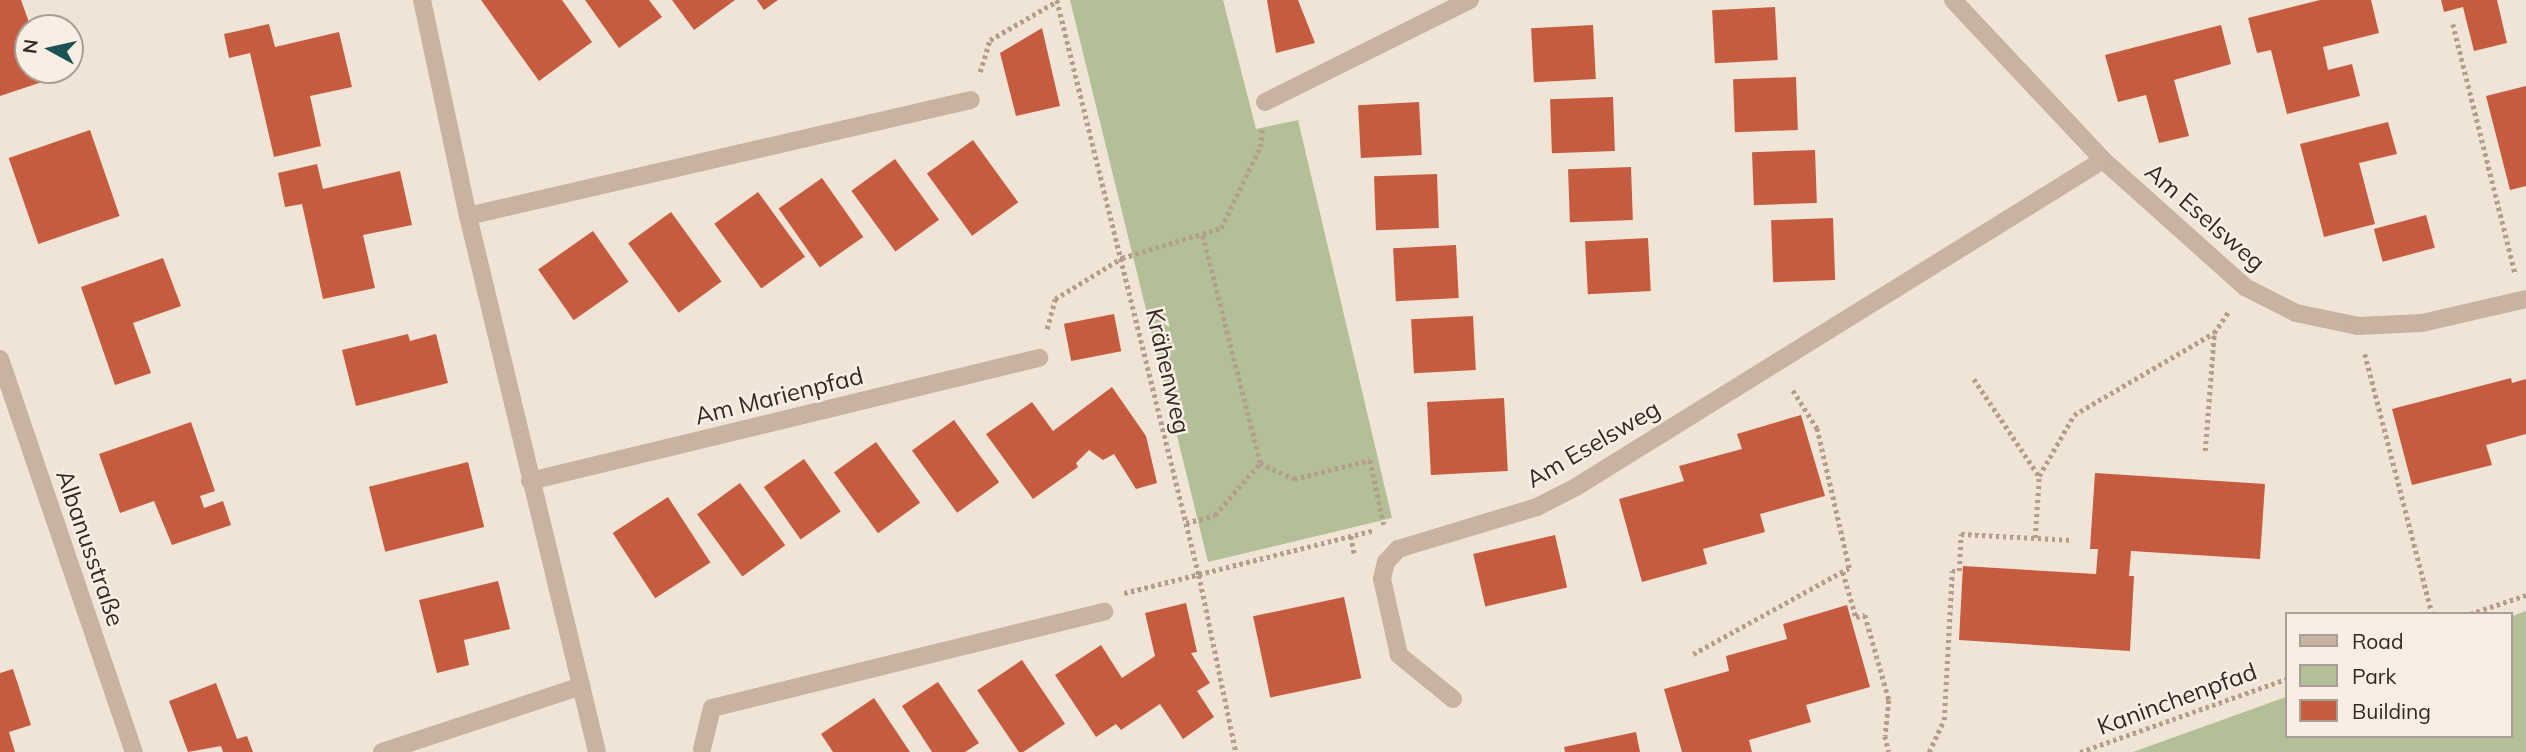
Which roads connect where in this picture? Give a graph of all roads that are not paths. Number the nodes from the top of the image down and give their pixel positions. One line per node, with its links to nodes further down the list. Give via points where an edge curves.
1 (422, 0): 7 (street)
2 (1470, 0): 5 (street)
3 (1953, 0): 6 (street, Am Eselsweg)
4 (971, 100): 7 (street)
5 (1265, 102)
6 (2103, 160): 8 (street, Am Eselsweg, via 2245,287 2296,313 2358,326 2422,323); 14 (street, Am Eselsweg, via 1537,507 1414,541 1386,562 1382,579 1399,655)
7 (468, 216): 11 (street)
8 (2524, 300)
9 (1040, 358): 11 (street, Am Marienpfad)
10 (0, 359): 16 (street, Albanusstraße)
11 (530, 481): 13 (street)
12 (1104, 612): 15 (street, via 712,708)
13 (581, 686): 17 (street); 18 (street)
14 (1453, 699)
15 (699, 751)
16 (134, 752)
17 (382, 752)
18 (597, 752)

